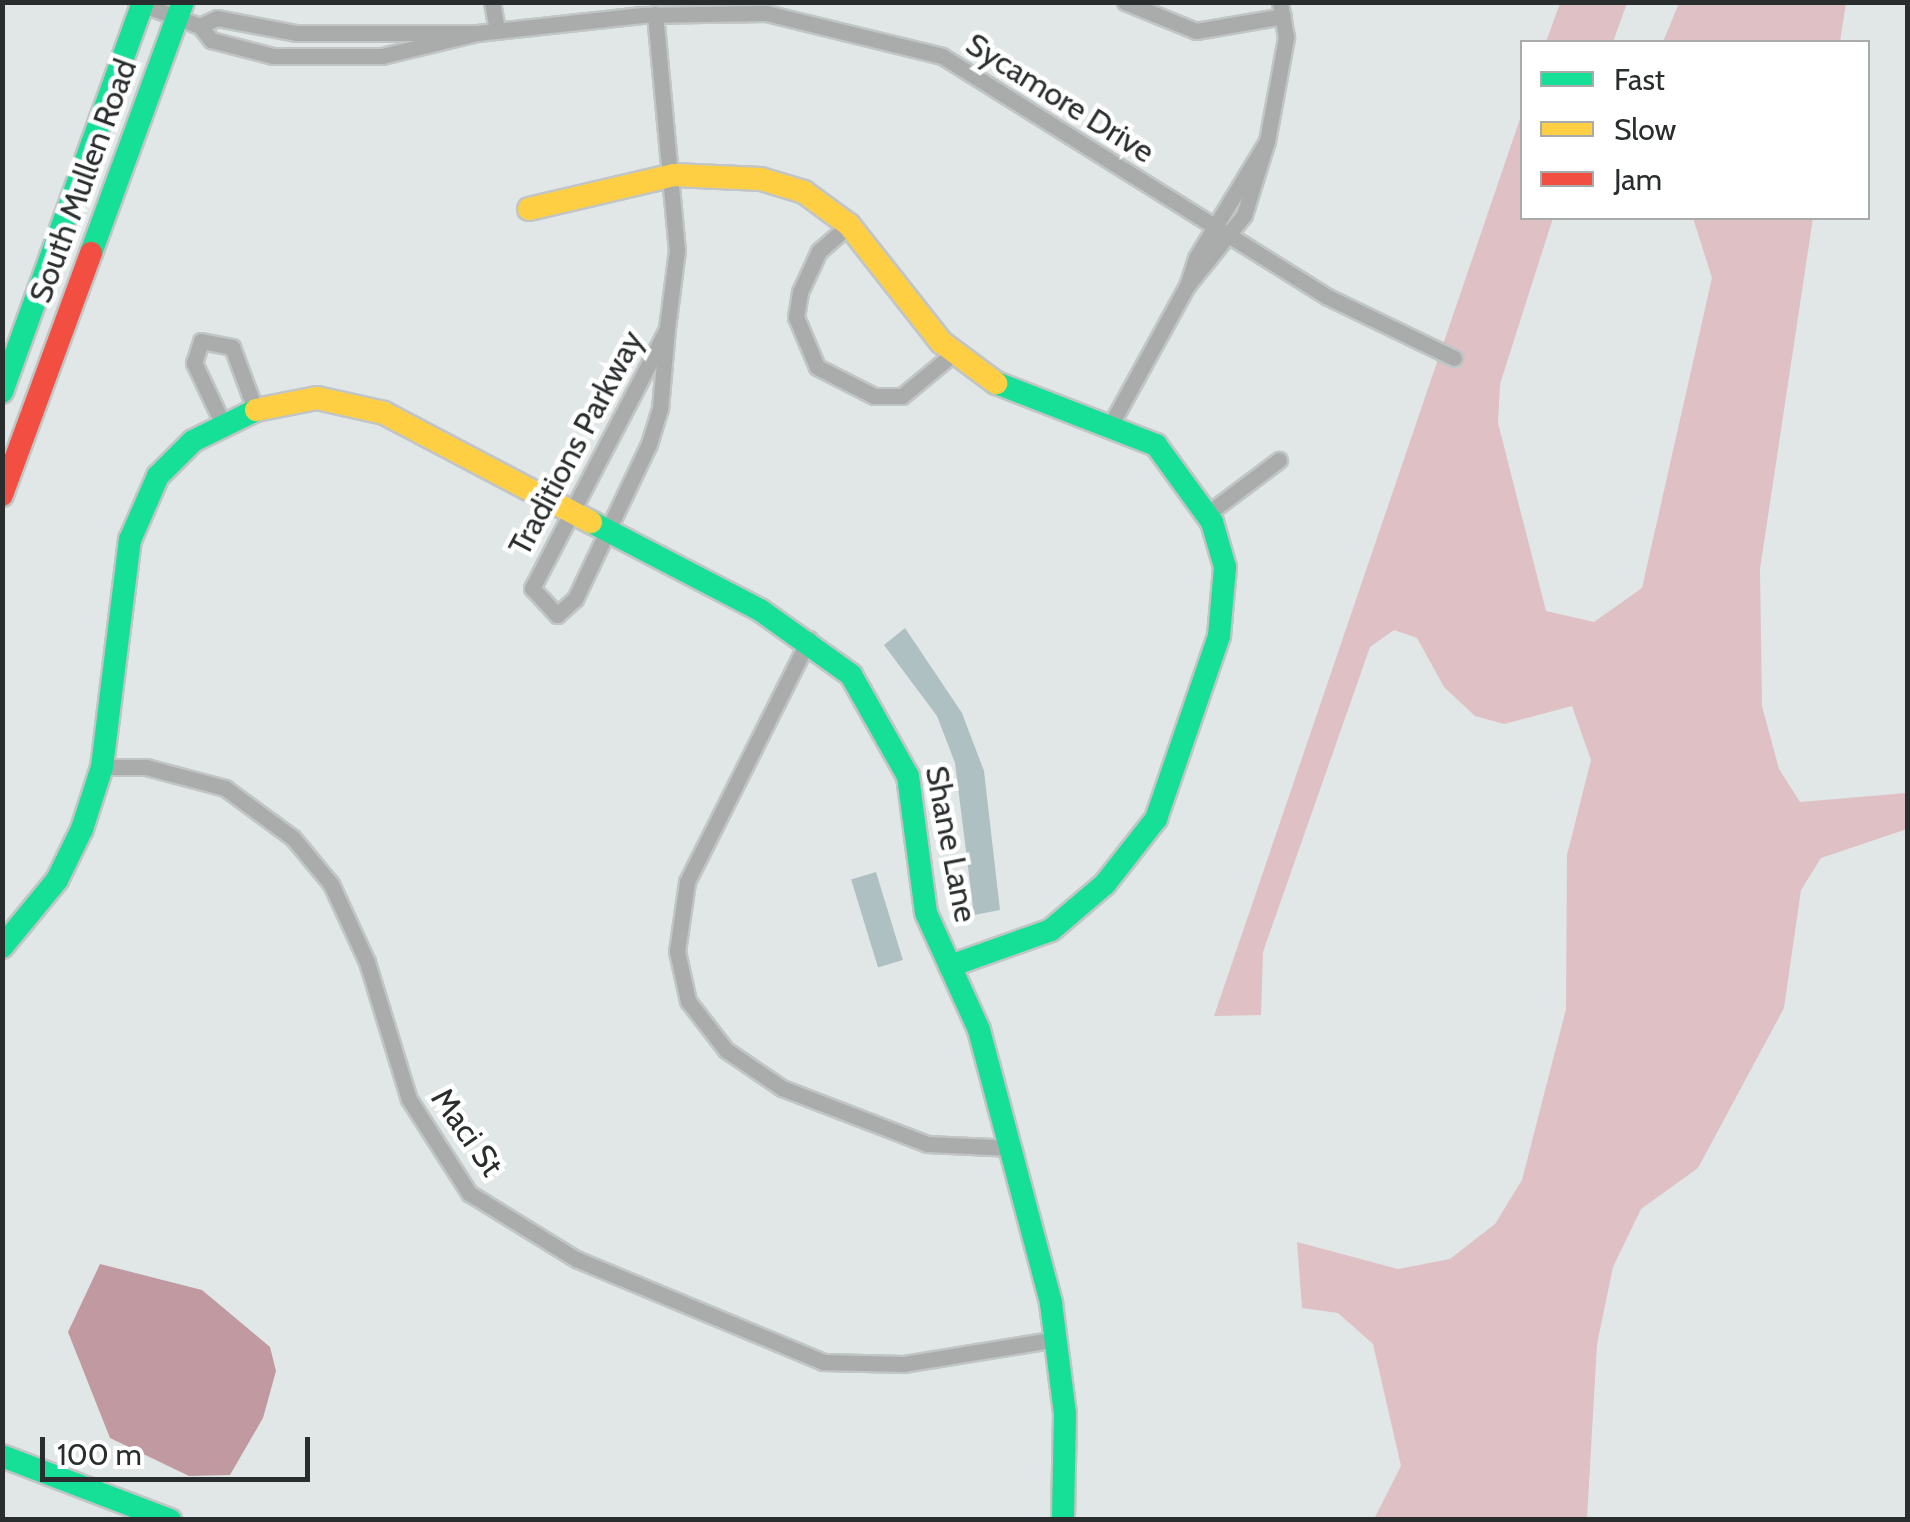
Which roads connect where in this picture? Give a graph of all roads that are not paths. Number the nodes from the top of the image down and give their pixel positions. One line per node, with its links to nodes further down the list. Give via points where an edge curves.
1 (1125, 2): 4 (street, via 1196,31)
2 (140, 3): 6 (street); 21 (street, South Mullen Road)
3 (492, 3): 7 (street)
4 (1282, 9): 11 (street, via 1280,98)
5 (654, 14): 7 (street, Sycamore Drive); 12 (street, Traditions Parkway); 15 (street, Sycamore Drive, via 766,14 942,56)
6 (186, 15): 9 (street, Sycamore Drive); 10 (street, Sycamore Drive, via 211,40 273,56); 26 (street, South Mullen Road)
7 (496, 31): 8 (street, Sycamore Drive)
8 (477, 33): 9 (street, Sycamore Drive); 10 (street, Sycamore Drive)
9 (339, 34): 10 (street)
10 (338, 57)
11 (1267, 141): 15 (street); 16 (street, via 1256,191)
12 (674, 175): 13 (street); 14 (street, via 761,179 804,192); 18 (street, Traditions Parkway)
13 (529, 210)
14 (849, 224): 19 (street); 19 (street, via 819,251 800,292 796,316 817,367 874,396 902,396)
15 (1215, 226): 16 (street, Sycamore Drive); 17 (street)
16 (1231, 236): 17 (street); 20 (street, Sycamore Drive, via 1368,320)
17 (1187, 286): 24 (street)
18 (666, 328): 27 (street, Traditions Parkway); 29 (street, Traditions Parkway, via 660,409)
19 (954, 353): 24 (street, via 1003,388)
20 (1454, 358)
21 (2, 392)
22 (255, 409): 23 (street, Shane Lane); 23 (street, via 232,347 201,341 194,363); 27 (street, Shane Lane, via 318,398 368,408)
23 (223, 424): 31 (street, Shane Lane, via 193,441 158,476 130,540)
24 (1111, 424): 28 (street, via 1156,445)
25 (1279, 460): 28 (street)
26 (2, 494)
27 (570, 508): 29 (street, Shane Lane); 29 (street, Traditions Parkway, via 532,588 543,609 567,612)
28 (1206, 514): 33 (street, via 1225,566 1222,620 1156,819 1105,884 1051,930)
29 (611, 530): 30 (street, Shane Lane)
30 (809, 639): 33 (street, Shane Lane, via 866,694 898,750 926,913); 34 (street, via 687,882 677,951 688,1001 726,1050 782,1088 927,1144)
31 (102, 766): 32 (street, Shane Lane, via 56,880); 35 (street, Maci St, via 146,767 225,788 294,838 331,884 367,962 410,1100 468,1193 576,1259 823,1362 904,1364)
32 (2, 947)
33 (950, 966): 34 (street, Shane Lane, via 980,1030)
34 (1013, 1148): 35 (street, Shane Lane)
35 (1057, 1339): 38 (street, Shane Lane)
36 (2, 1456): 37 (street)
37 (170, 1520)
38 (1063, 1520)

